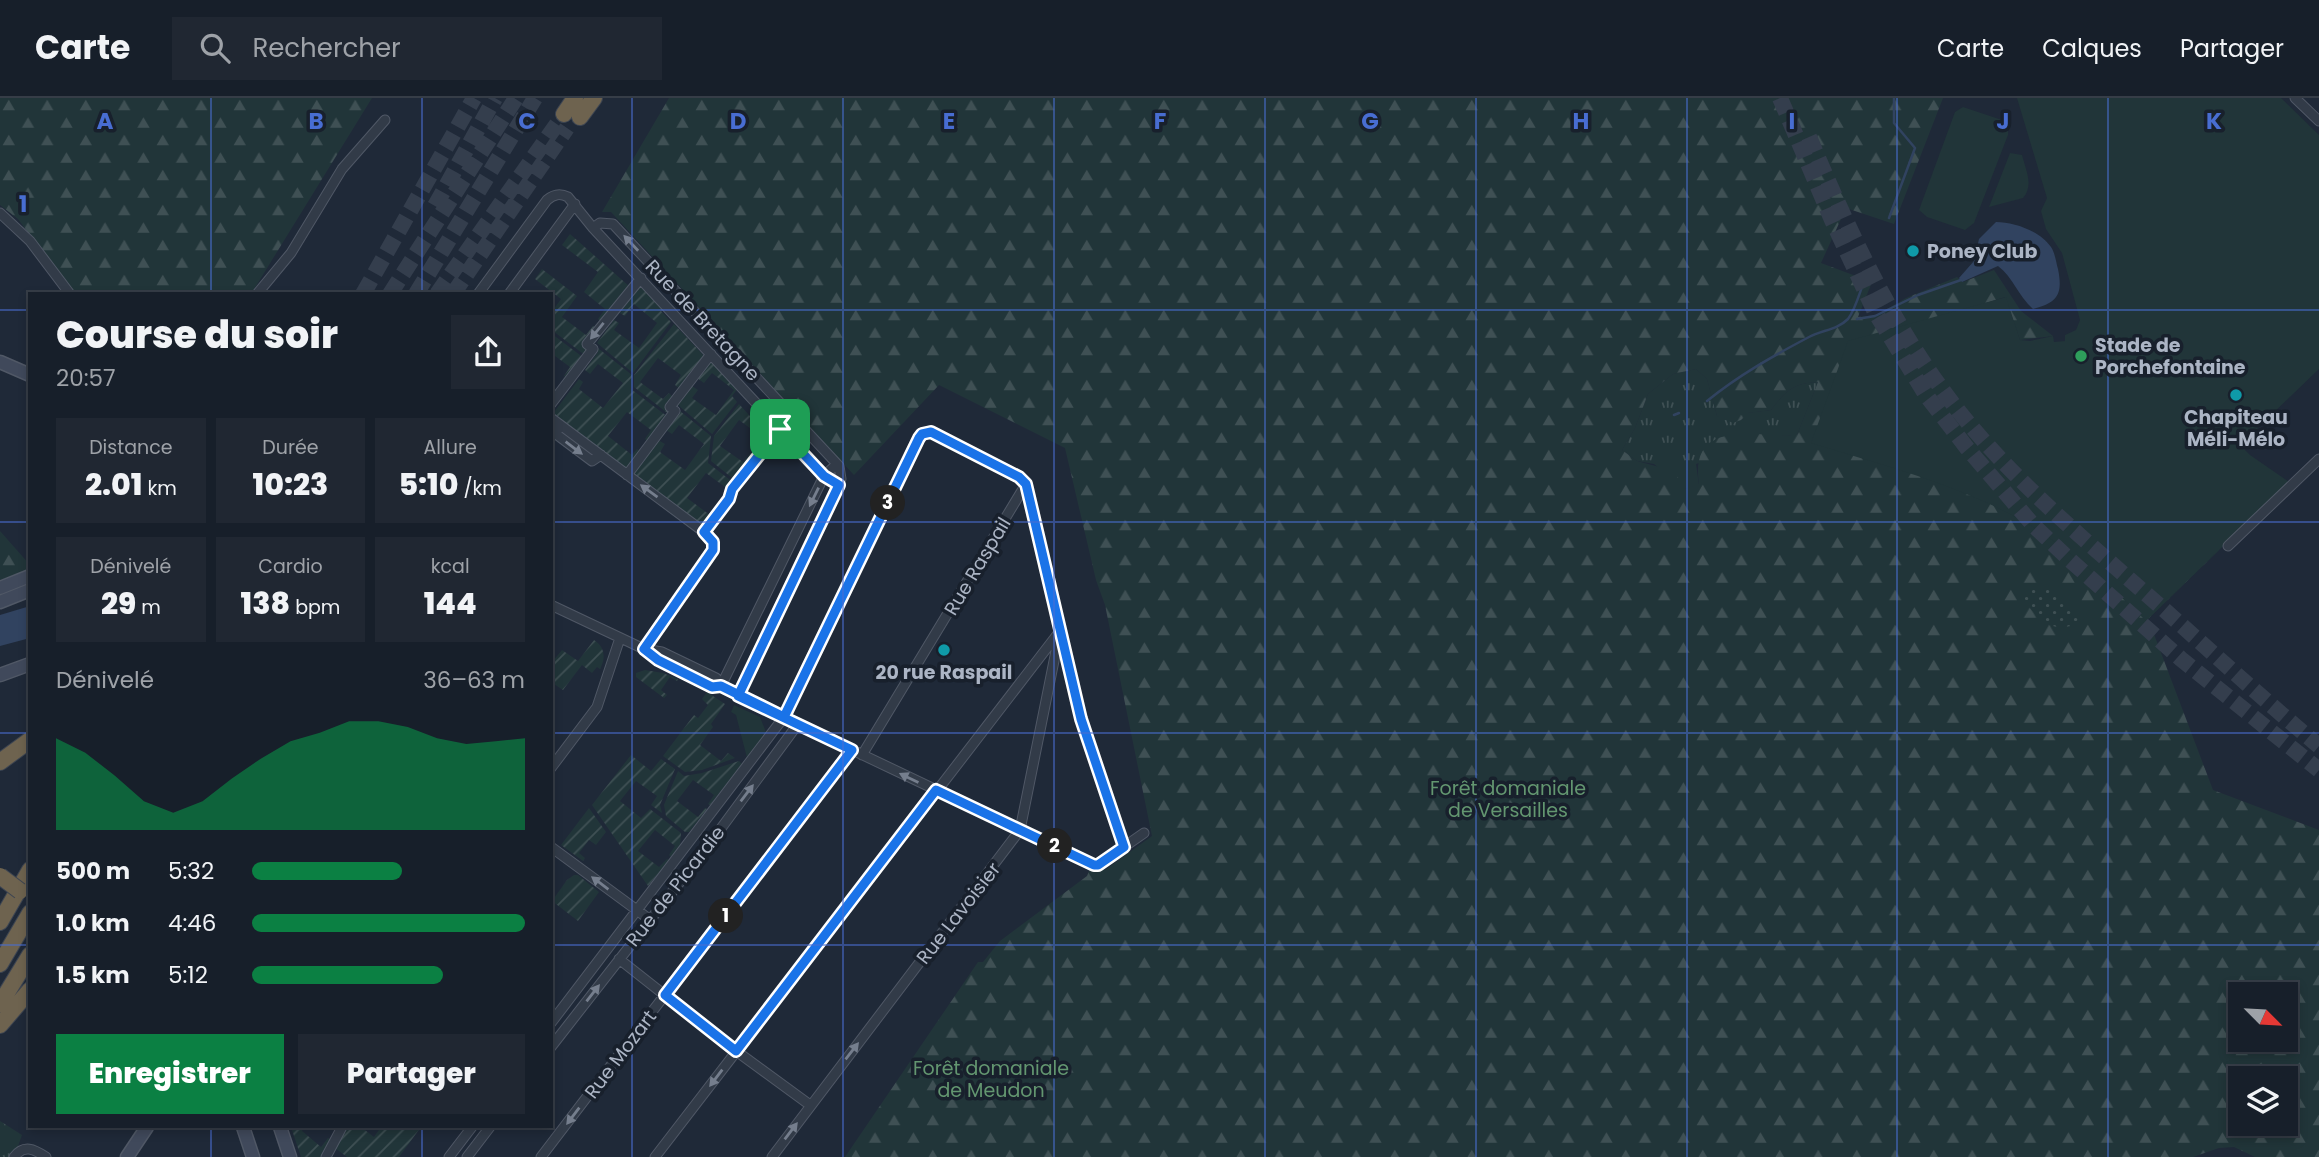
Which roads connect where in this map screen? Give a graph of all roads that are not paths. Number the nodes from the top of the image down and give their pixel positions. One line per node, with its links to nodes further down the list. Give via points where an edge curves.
1 (587, 98): 4 (highway)
2 (594, 98): 4 (highway)
3 (2295, 98): 6 (street)
4 (574, 111)
5 (385, 120): 12 (street, via 342,169 291,253)
6 (2319, 121)
7 (575, 204): 9 (street, Rue de Bretagne); 13 (street, via 562,194 551,196); 14 (street)
8 (0, 213): 11 (street, via 30,241)
9 (593, 228): 10 (street, Rue de Bretagne); 22 (street, Rue de Bretagne, one-way to 9, via 614,224 600,223)
10 (641, 278): 15 (street, Rue de Bretagne); 18 (street, one-way to 18, via 587,344 593,349)
11 (68, 292)
12 (259, 292)
13 (479, 292)
14 (510, 292)
15 (711, 354): 20 (street, Rue de Bretagne); 23 (street)
16 (0, 362): 17 (main road)
17 (28, 374)
18 (553, 401)
19 (553, 420): 23 (street)
20 (780, 429): 24 (street, Rue de Bretagne); 27 (street)
21 (2319, 459): 28 (street)
22 (837, 464): 24 (street); 26 (street)
23 (627, 475): 27 (street, one-way to 23)
24 (824, 476): 26 (street, Rue de Bretagne); 39 (street, one-way to 39)
25 (1026, 484): 34 (street); 41 (street, via 931,432 922,434); 45 (street, Rue Raspail)
26 (839, 485): 40 (street)
27 (704, 532): 36 (street, via 713,542 713,550)
28 (2228, 547)
29 (28, 577): 30 (main road)
30 (3, 587)
31 (28, 591): 32 (main road)
32 (0, 603)
33 (553, 606): 35 (street)
34 (1060, 631): 48 (street); 49 (street, Rue Lavoisier); 51 (street, via 1081,719)
35 (620, 638): 36 (street); 47 (street, via 597,707)
36 (644, 649): 39 (street, via 712,687)
37 (28, 665): 38 (main road)
38 (0, 675)
39 (721, 686): 40 (street)
40 (738, 696): 41 (street)
41 (784, 717): 42 (street); 56 (street)
42 (798, 724): 44 (street); 58 (street, Rue de Picardie, one-way to 42)
43 (28, 741): 46 (highway)
44 (852, 750): 45 (street); 64 (street, Rue Mozart)
45 (862, 755): 48 (street, one-way to 45)
46 (0, 762)
47 (553, 765)
48 (936, 790): 49 (street); 69 (street)
49 (1020, 830): 51 (street, via 1098,865); 70 (street, Rue Lavoisier, one-way to 49)
50 (1144, 832): 51 (street)
51 (1124, 847)
52 (553, 848): 56 (street, one-way to 52)
53 (28, 873): 59 (highway)
54 (0, 876): 55 (highway, bridge)
55 (25, 894)
56 (637, 911): 58 (street); 66 (street)
57 (28, 916): 62 (highway)
58 (649, 919): 61 (street, Rue de Picardie)
59 (0, 922)
60 (28, 958): 65 (highway)
61 (619, 959): 64 (street); 68 (street, Rue de Picardie, one-way to 61)
62 (0, 964)
63 (28, 992): 67 (highway)
64 (665, 995): 69 (street); 87 (street, Rue Mozart, one-way to 87)
65 (0, 1004)
66 (553, 1020)
67 (0, 1025)
68 (553, 1043)
69 (736, 1051): 70 (street); 88 (street, one-way to 88)
70 (810, 1105): 89 (street, Rue Lavoisier, one-way to 70)
71 (146, 1128): 80 (main road)
72 (155, 1128): 81 (main road)
73 (243, 1128): 82 (main road)
74 (280, 1128): 83 (main road)
75 (341, 1128): 84 (street)
76 (471, 1128): 85 (street)
77 (488, 1128): 86 (street)
78 (14, 1157): 79 (street, via 27,1149)
79 (46, 1157)
80 (127, 1157)
81 (136, 1157)
82 (253, 1157)
83 (289, 1157)
84 (326, 1157)
85 (449, 1157)
86 (467, 1157)
87 (541, 1157)
88 (655, 1157)
89 (772, 1157)

